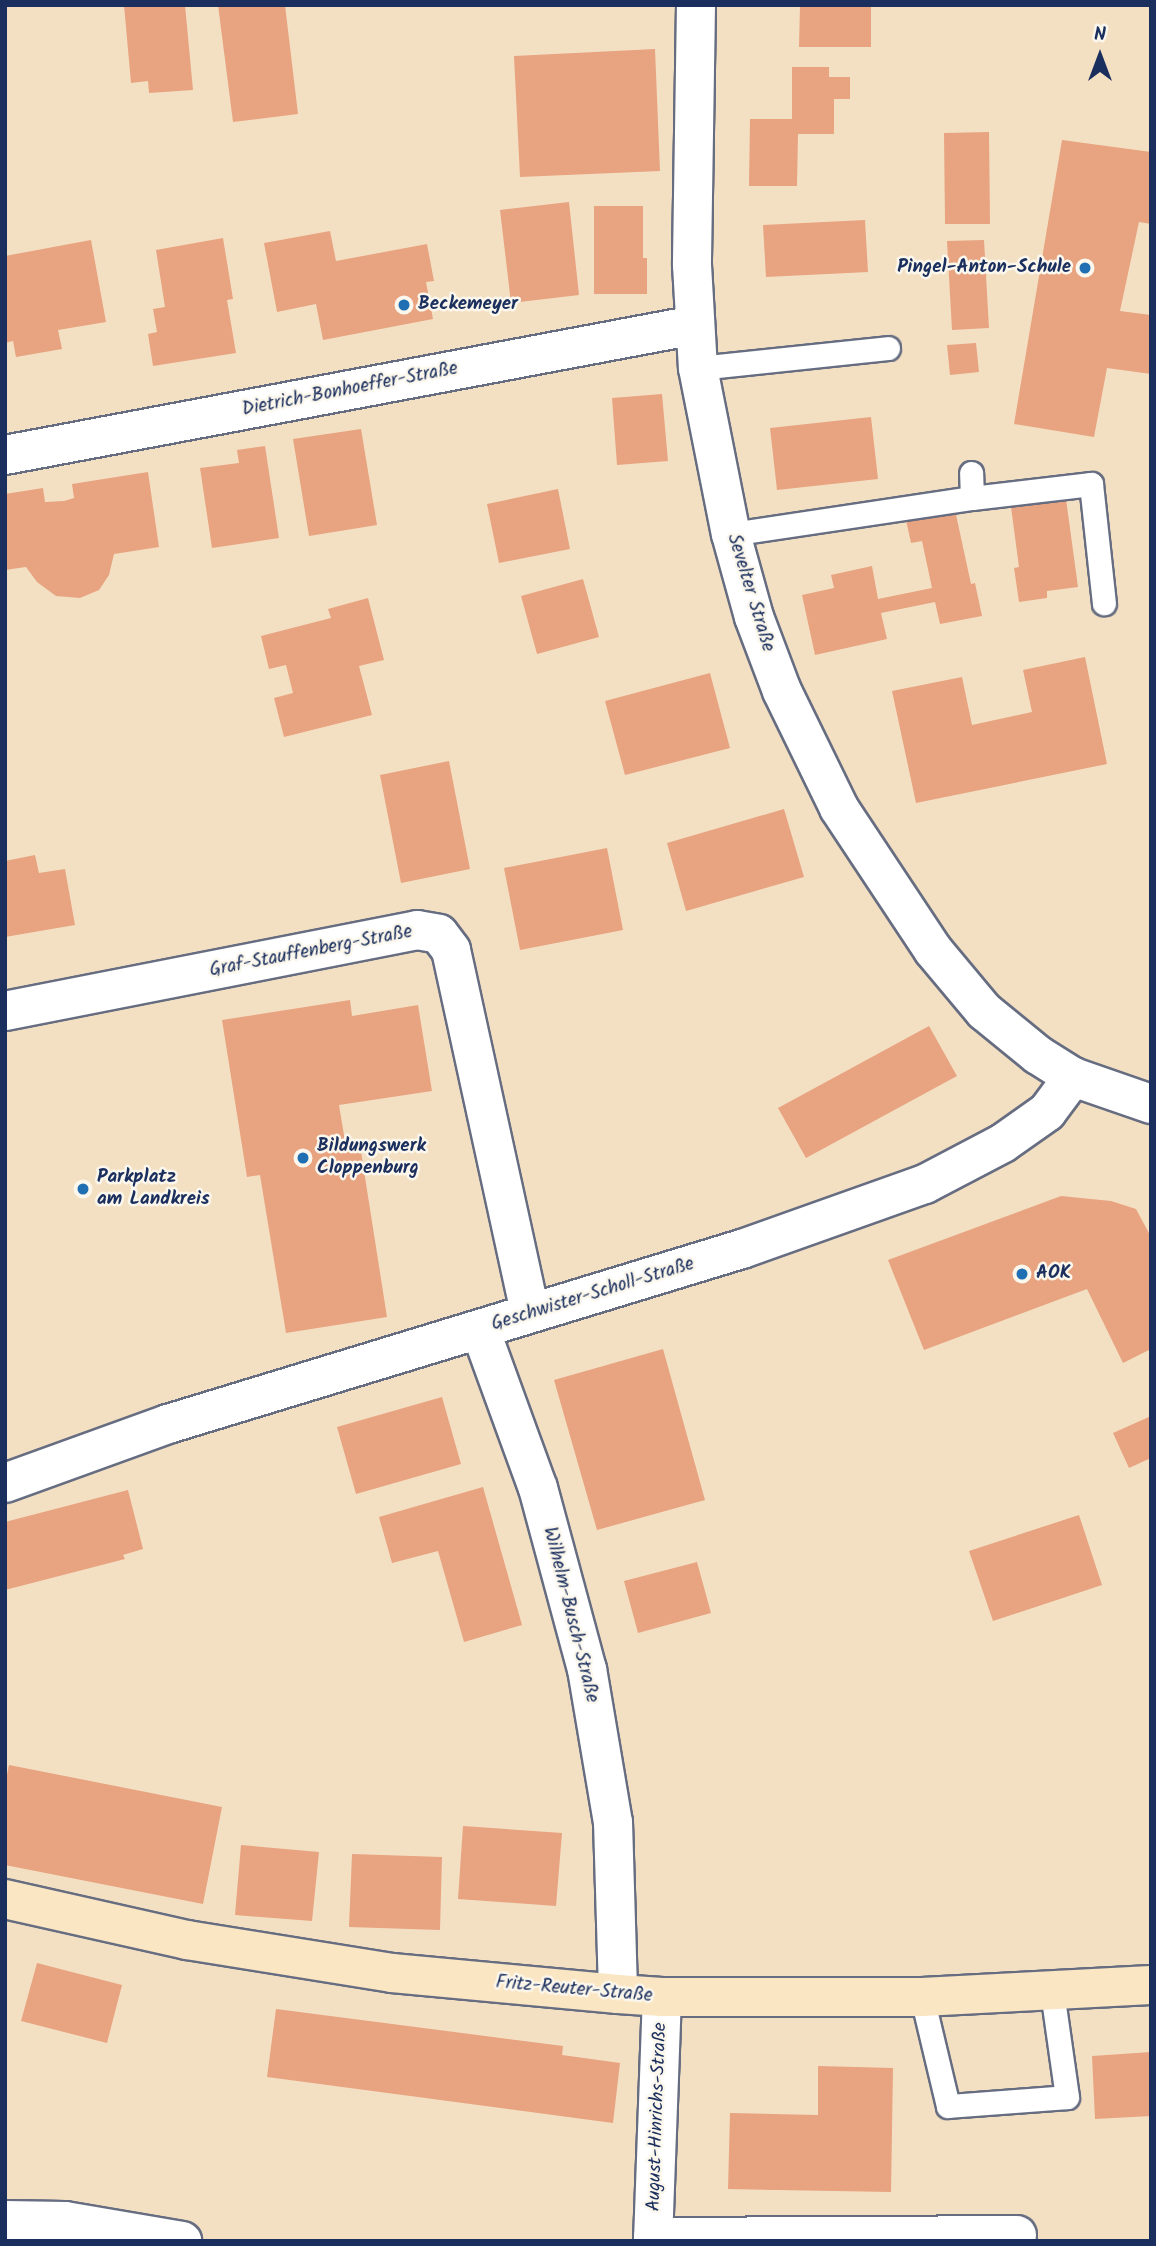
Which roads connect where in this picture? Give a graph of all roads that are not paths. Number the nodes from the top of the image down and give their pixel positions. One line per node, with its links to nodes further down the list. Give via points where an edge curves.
1 (695, 5): 2 (street, Sevelter Straße)
2 (695, 326): 4 (street, Sevelter Straße); 5 (street, Dietrich-Bonhoeffer-Straße)
3 (888, 348): 4 (lane)
4 (698, 368): 8 (street, Sevelter Straße)
5 (5, 455)
6 (971, 473): 7 (lane)
7 (972, 498): 8 (lane); 9 (lane, via 1091,484)
8 (732, 534): 11 (street, Sevelter Straße, via 754,617 782,691 839,808 933,950 984,1011)
9 (1104, 603)
10 (5, 1011): 13 (street, Graf-Stauffenberg-Straße, via 417,930 439,934 451,950)
11 (1073, 1077): 12 (street); 13 (street, Geschwister-Scholl-Straße, via 1047,1112 1003,1143 925,1184 742,1250)
12 (1151, 1104)
13 (530, 1312): 14 (street, Geschwister-Scholl-Straße)
14 (480, 1329): 15 (street, Geschwister-Scholl-Straße, via 169,1424); 19 (street, Wilhelm-Busch-Straße, via 538,1488 587,1669 613,1822)
15 (5, 1483)
16 (5, 1899): 19 (street, Fritz-Reuter-Straße, via 187,1940 378,1971)
17 (1151, 1986): 18 (street, Fritz-Reuter-Straße)
18 (1052, 1991): 21 (street, Fritz-Reuter-Straße); 21 (lane, via 1067,2097 948,2106)
19 (618, 1994): 20 (street, Fritz-Reuter-Straße)
20 (662, 1997): 21 (street, Fritz-Reuter-Straße); 24 (street, August-Hinrichs-Straße)
21 (922, 1997)
22 (5, 2220): 25 (street, via 65,2221)
23 (1017, 2235): 24 (street, August-Hinrichs-Straße)
24 (653, 2239)
25 (182, 2241)

